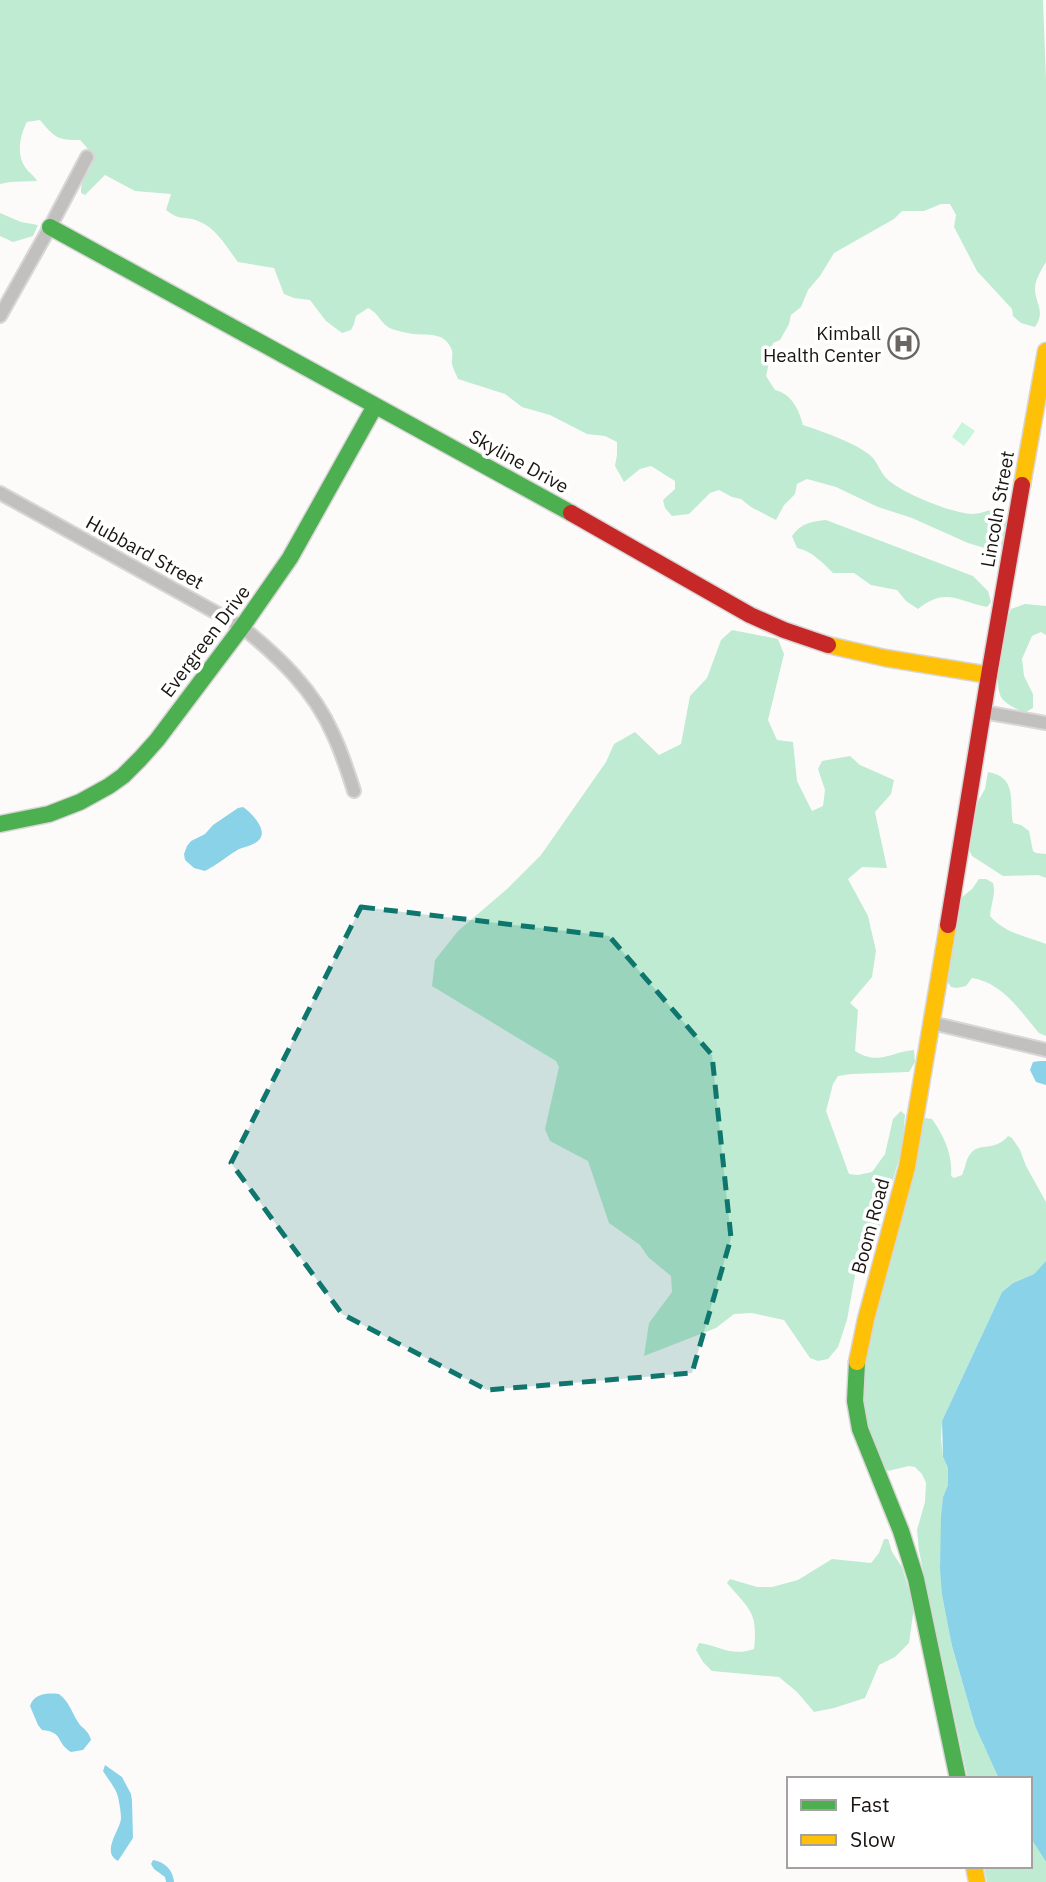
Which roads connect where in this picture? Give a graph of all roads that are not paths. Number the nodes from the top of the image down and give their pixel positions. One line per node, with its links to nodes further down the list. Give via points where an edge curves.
1 (87, 157): 2 (street)
2 (50, 227): 3 (street); 5 (street, Skyline Drive)
3 (0, 316)
4 (1046, 351): 8 (street, Lincoln Street)
5 (375, 406): 7 (street, Evergreen Drive, via 290,558); 8 (street, Skyline Drive, via 783,630 861,652)
6 (0, 493): 7 (street, Hubbard Street)
7 (242, 627): 11 (street, Hubbard Street, via 302,684 332,731); 12 (street, Evergreen Drive, via 157,740 124,775 57,812)
8 (989, 675): 9 (street, Boom Road)
9 (984, 712): 10 (street); 13 (street, Boom Road)
10 (1046, 723)
11 (354, 791)
12 (0, 824)
13 (932, 1023): 14 (street); 15 (street, Boom Road, via 907,1167 866,1319 855,1392 864,1440 916,1579)
14 (1046, 1050)
15 (958, 1777)

